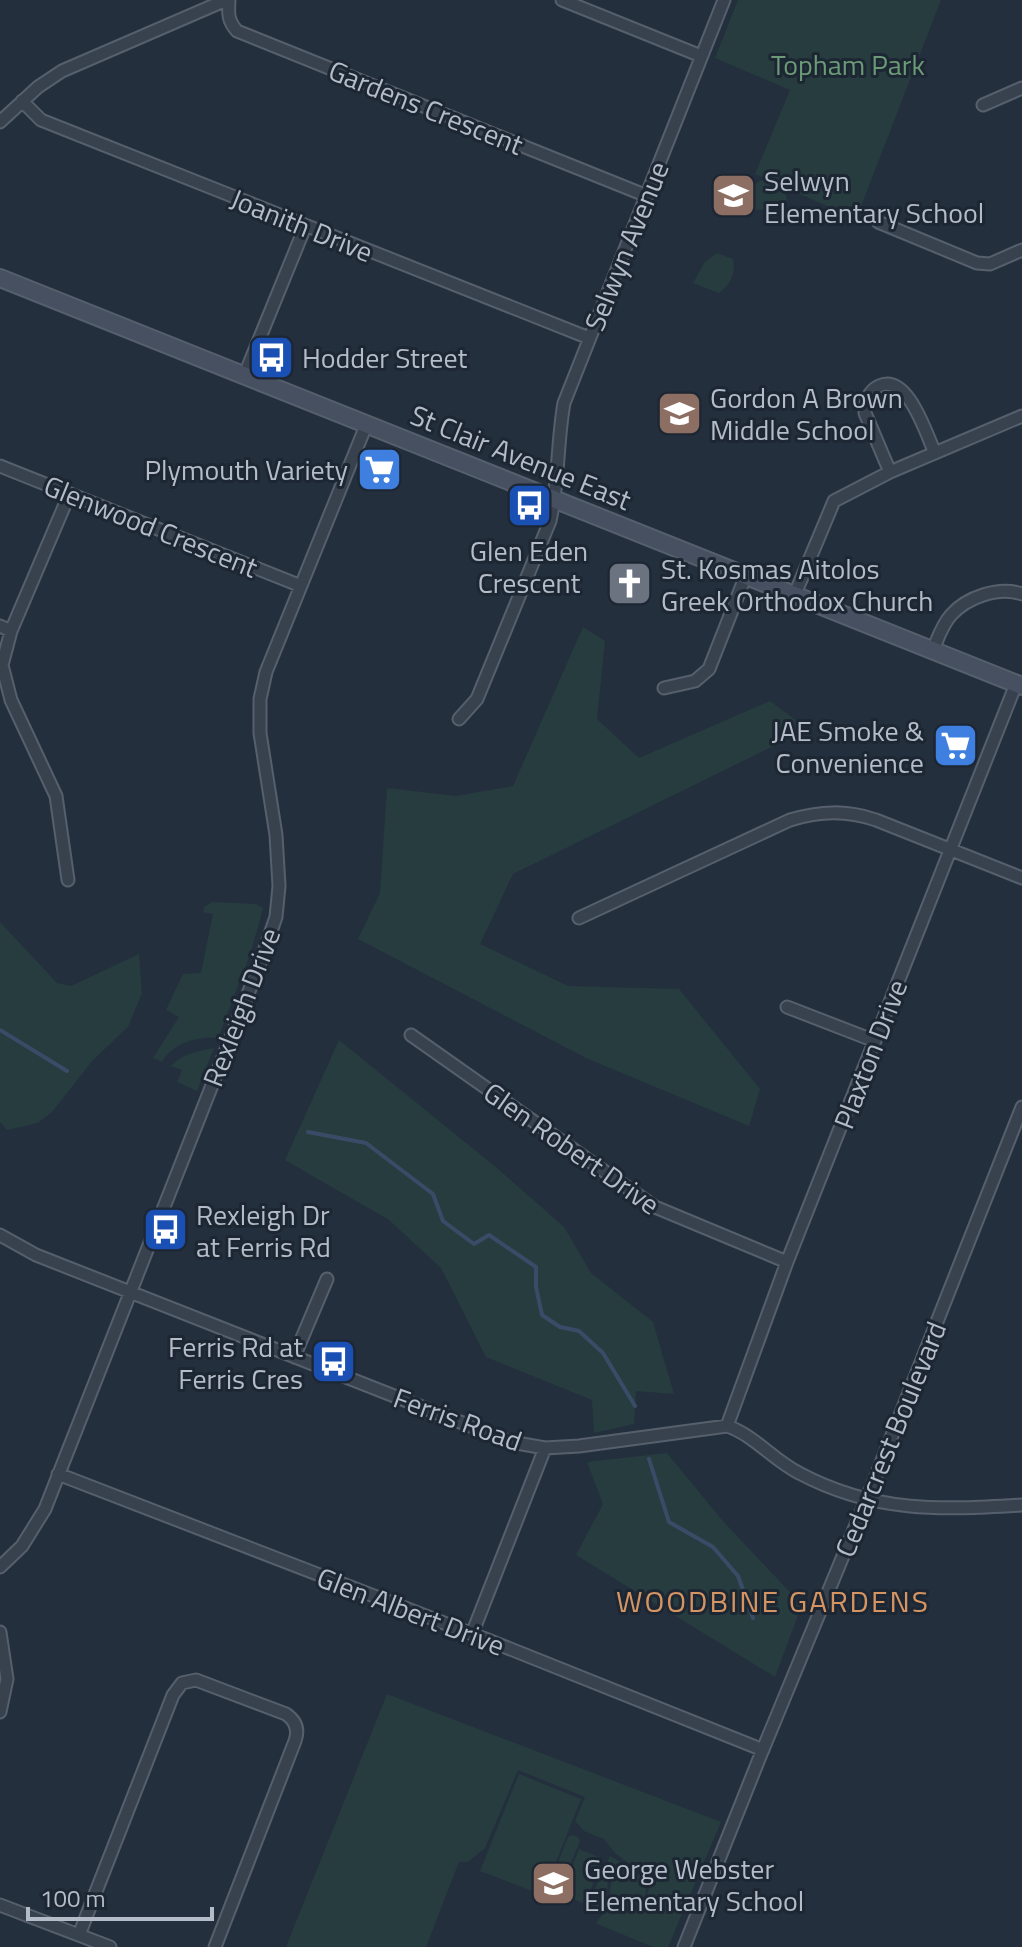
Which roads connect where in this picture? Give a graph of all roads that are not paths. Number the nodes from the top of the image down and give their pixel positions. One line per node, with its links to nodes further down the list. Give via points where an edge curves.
1 (228, 0): 6 (street, via 62,71); 9 (street, Gardens Crescent, via 230,24 237,31)
2 (562, 0): 4 (street)
3 (724, 0): 4 (street, Selwyn Avenue)
4 (701, 56): 9 (street, Selwyn Avenue)
5 (1022, 88): 7 (street)
6 (22, 101): 8 (street); 11 (street, Joanith Drive, via 41,120)
7 (983, 105)
8 (0, 122)
9 (647, 196): 14 (street, Selwyn Avenue)
10 (878, 222): 12 (street, via 977,263 990,264)
11 (305, 227): 14 (street, Joanith Drive); 15 (street)
12 (1022, 250)
13 (0, 278): 15 (main road, St Clair Avenue East)
14 (589, 338): 22 (street, Selwyn Avenue, via 564,403)
15 (245, 374): 17 (main road, St Clair Avenue East)
16 (1022, 416): 18 (street)
17 (367, 423): 22 (main road, St Clair Avenue East); 24 (street, Rexleigh Drive)
18 (935, 453): 20 (street); 20 (street, via 909,397 901,389 879,386 865,403 865,413)
19 (0, 466): 21 (street, Glenwood Crescent)
20 (890, 472): 25 (street, via 834,501)
21 (69, 495): 24 (street, Glenwood Crescent); 27 (street)
22 (555, 499): 23 (main road, St Clair Avenue East); 31 (street, via 477,699)
23 (746, 575): 25 (main road, St Clair Avenue East); 30 (street, via 709,669 695,681)
24 (301, 586): 43 (street, Rexleigh Drive, via 260,699 279,861 276,917)
25 (795, 594): 28 (main road, St Clair Avenue East)
26 (1022, 594): 28 (street, via 988,593 953,612)
27 (6, 628): 34 (street, via 5,686 56,796)
28 (933, 650): 29 (main road, St Clair Avenue East)
29 (1019, 685): 32 (street, Plaxton Drive)
30 (664, 688)
31 (459, 719)
32 (952, 850): 33 (street); 35 (street, via 863,816 818,813 790,820); 38 (street, Plaxton Drive)
33 (1022, 878)
34 (68, 880)
35 (579, 918)
36 (787, 1007): 38 (street)
37 (411, 1035): 41 (street, Glen Robert Drive, via 655,1207)
38 (875, 1041): 41 (street, Plaxton Drive)
39 (1022, 1107): 48 (street, Cedarcrest Boulevard)
40 (0, 1235): 43 (street, Ferris Road, via 36,1255)
41 (787, 1262): 45 (street, Plaxton Drive)
42 (327, 1279): 44 (street)
43 (129, 1291): 44 (street, Ferris Road); 47 (street, Rexleigh Drive)
44 (294, 1357): 46 (street, Ferris Road, via 511,1442)
45 (727, 1426): 46 (street, Ferris Road); 48 (street, via 788,1467)
46 (545, 1448): 52 (street)
47 (58, 1474): 50 (street, Rexleigh Drive, via 38,1522); 52 (street, Glen Albert Drive)
48 (867, 1499): 49 (street, via 943,1510); 54 (street, Cedarcrest Boulevard)
49 (1022, 1505)
50 (0, 1567)
51 (0, 1632): 53 (street, via 7,1679)
52 (472, 1634): 54 (street, Glen Albert Drive)
53 (0, 1712)
54 (763, 1750): 59 (street, Cedarcrest Boulevard)
55 (0, 1905): 56 (street)
56 (85, 1940): 57 (street); 58 (street, via 173,1695 182,1683 200,1681 286,1714 297,1734)
57 (110, 1947)
58 (215, 1947)
59 (684, 1947)

